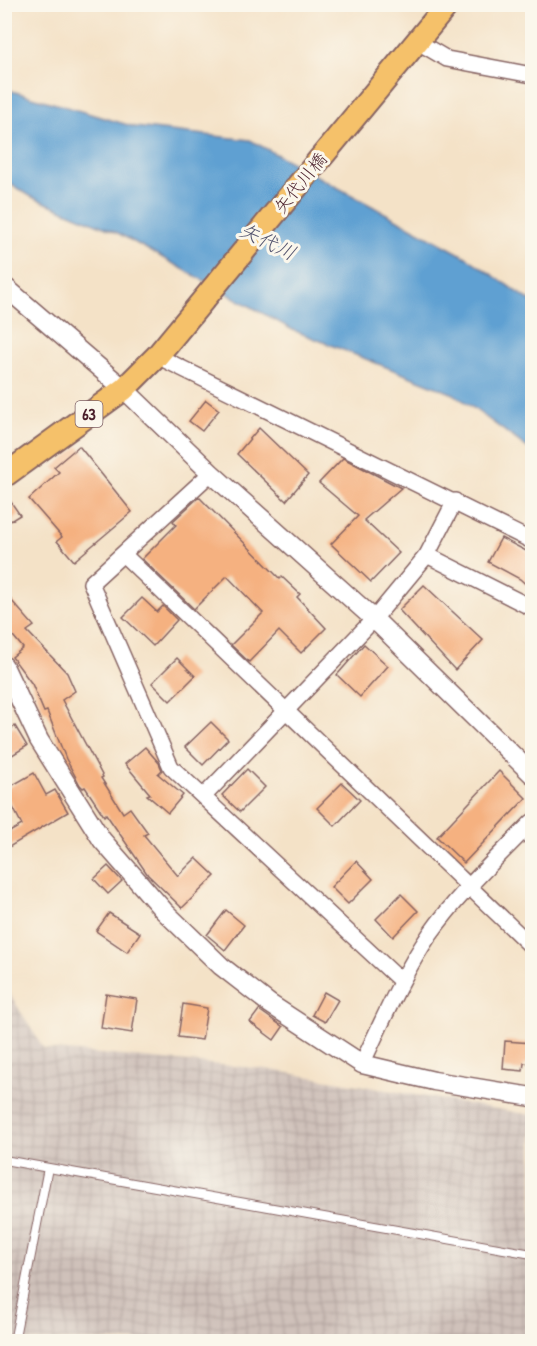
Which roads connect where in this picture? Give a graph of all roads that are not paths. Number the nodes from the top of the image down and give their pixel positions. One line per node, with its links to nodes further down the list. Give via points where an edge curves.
1 (448, 4): 2 (main road, 63)
2 (418, 42): 3 (street, via 447,59); 5 (main road, 矢代川橋 / 63)
3 (532, 75)
4 (4, 286): 6 (street)
5 (163, 350): 6 (main road, 63); 9 (street, via 318,437)
6 (124, 388): 7 (street); 8 (main road, 63)
7 (211, 473): 11 (street); 14 (street)
8 (4, 476)
9 (455, 501): 10 (street); 12 (street)
10 (532, 541)
11 (124, 555): 16 (street); 18 (street, via 91,583 171,767)
12 (427, 555): 13 (street); 14 (street)
13 (532, 608)
14 (374, 619): 16 (street); 17 (street)
15 (4, 666): 23 (street, via 39,740 102,840 164,911 221,966 270,1004)
16 (287, 711): 18 (street); 20 (street)
17 (532, 774)
18 (204, 796): 22 (street)
19 (532, 822): 20 (street)
20 (469, 886): 21 (street); 22 (street, via 431,933)
21 (532, 947)
22 (401, 981): 23 (street)
23 (362, 1064): 24 (street)
24 (532, 1097)
25 (4, 1160): 26 (lane)
26 (48, 1168): 27 (lane); 28 (lane)
27 (532, 1254)
28 (14, 1341)

